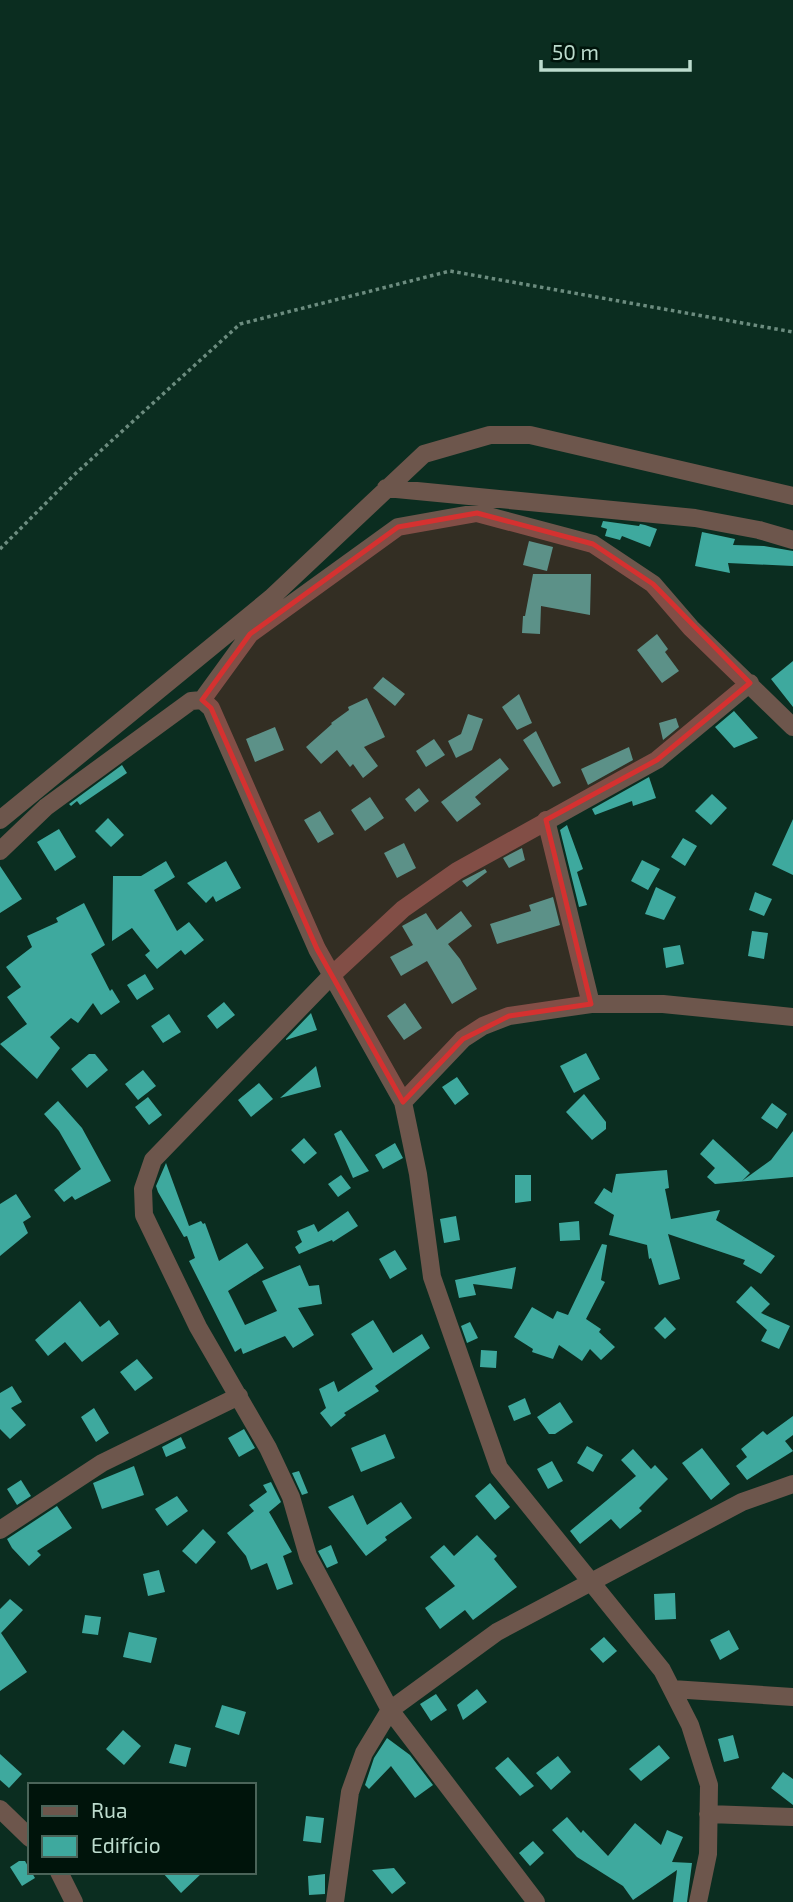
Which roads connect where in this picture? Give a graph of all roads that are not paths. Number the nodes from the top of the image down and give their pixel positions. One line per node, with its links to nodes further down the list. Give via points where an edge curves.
1 (386, 488): 2 (street, via 424,454 513,433); 3 (street, via 695,518); 7 (street, via 271,598)
2 (793, 496)
3 (793, 540)
4 (750, 683): 5 (street, via 691,628 653,584 593,544 477,513 398,527 250,634); 6 (street); 8 (street, via 657,760)
5 (202, 700): 9 (street, via 191,701 46,807); 10 (street, via 211,708)
6 (793, 727)
7 (0, 820)
8 (546, 820): 10 (street, via 457,871 403,909); 11 (street)
9 (0, 851)
10 (332, 975): 13 (street); 14 (street, via 153,1160 144,1189 144,1215 159,1248)
11 (591, 1004): 12 (street, via 663,1004); 13 (street, via 509,1016 483,1026 463,1040)
12 (793, 1017)
13 (403, 1102): 17 (street, via 432,1277 499,1468)
14 (239, 1396): 16 (street, via 102,1463); 20 (street, via 290,1497 308,1556)
15 (793, 1485): 17 (street, via 742,1502)
16 (0, 1530)
17 (591, 1582): 18 (street); 20 (street, via 497,1632)
18 (672, 1689): 19 (street); 22 (street, via 690,1725 709,1785)
19 (793, 1697)
20 (390, 1710): 27 (street, via 364,1753 350,1792); 28 (street)
21 (0, 1809): 24 (street)
22 (708, 1814): 23 (street); 29 (street, via 708,1854)
23 (793, 1817)
24 (28, 1836)
25 (60, 1874): 26 (street)
26 (74, 1902)
27 (335, 1902)
28 (537, 1902)
29 (698, 1902)

